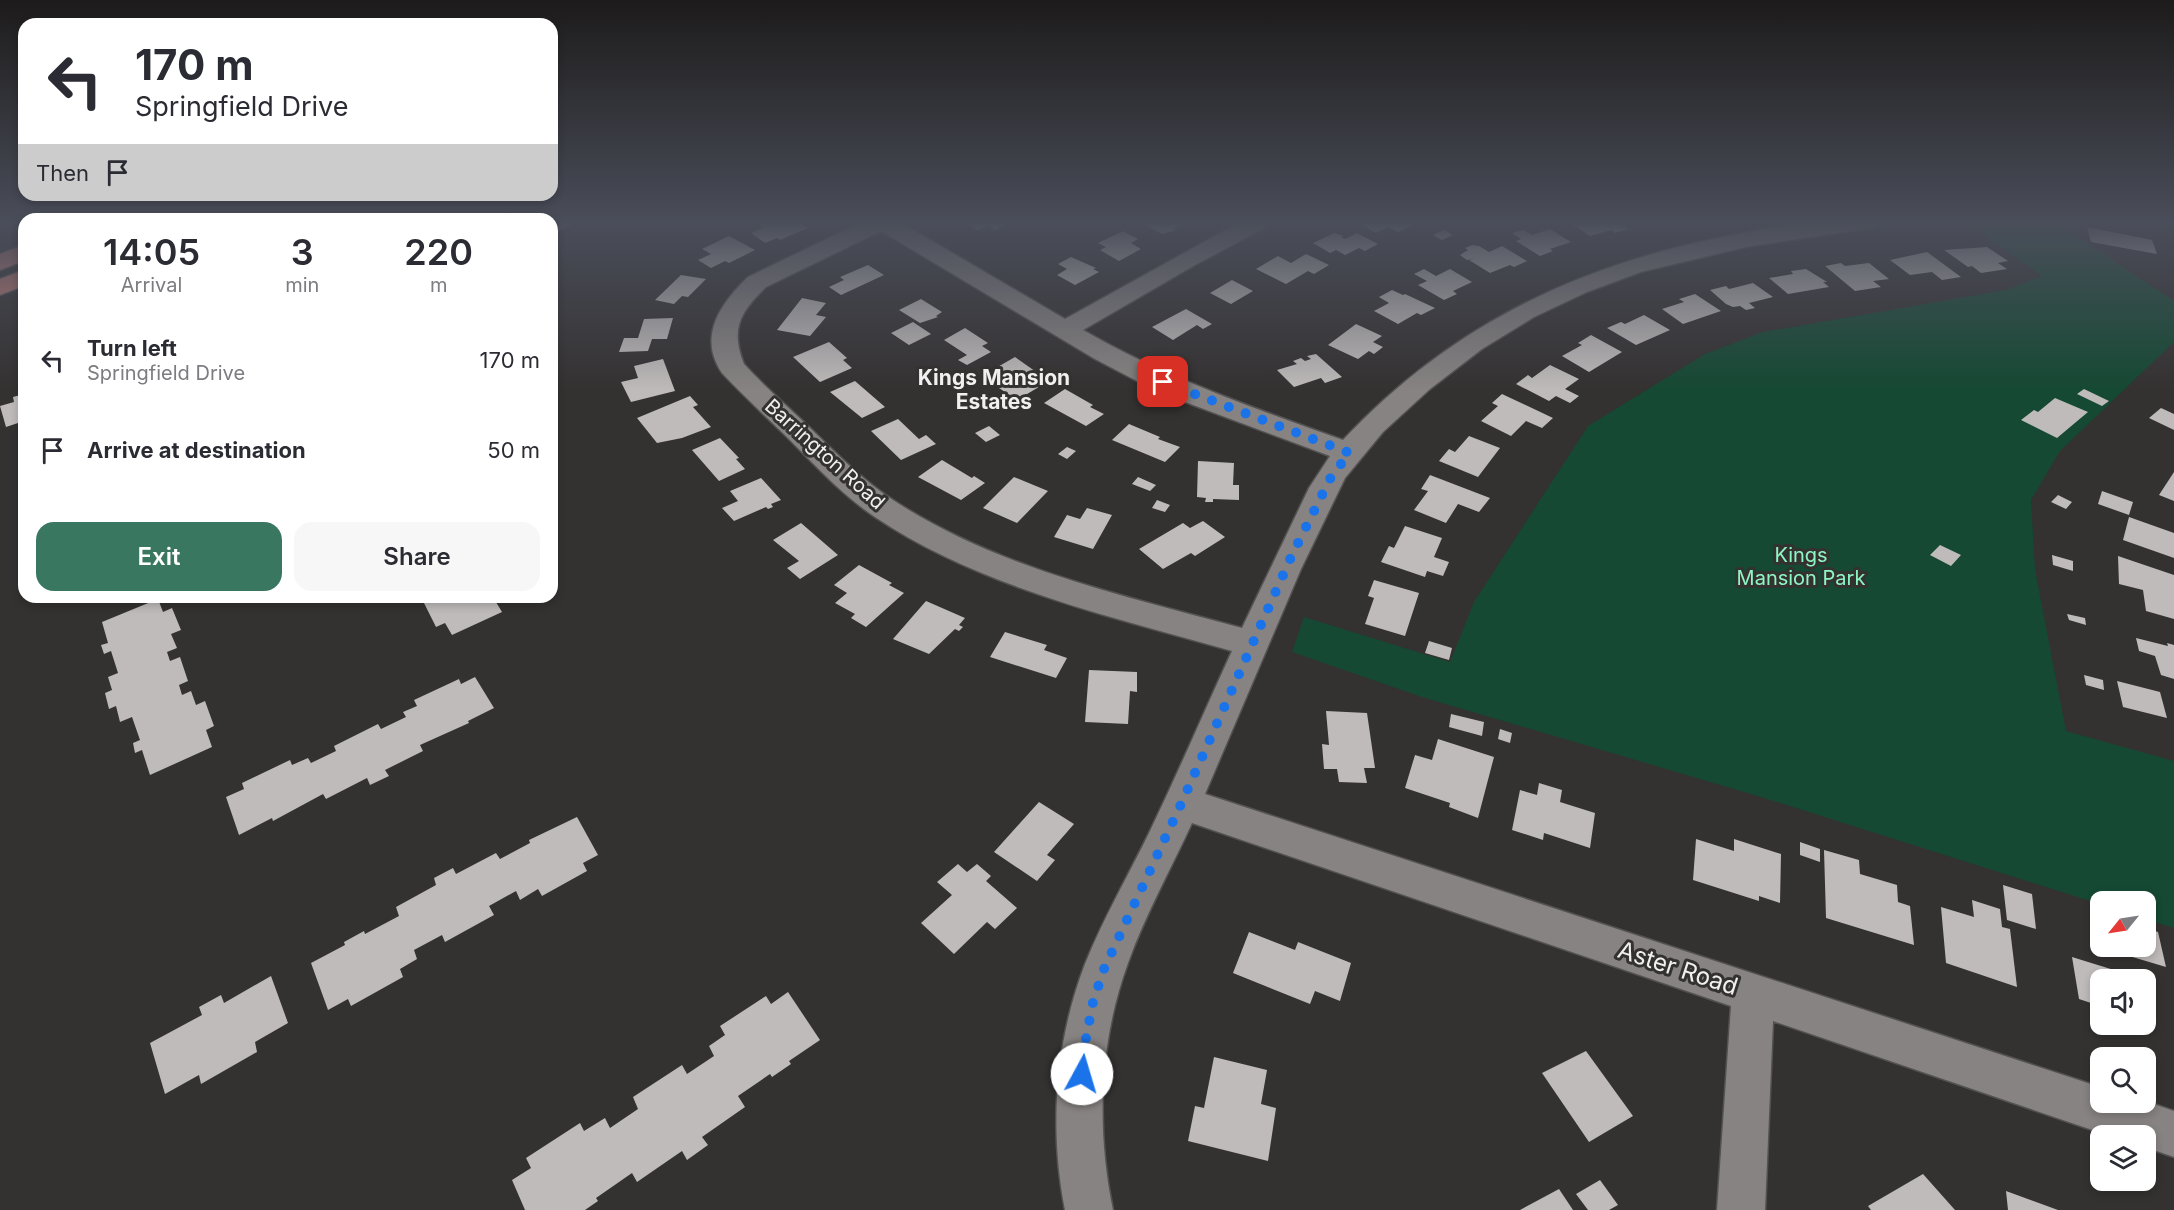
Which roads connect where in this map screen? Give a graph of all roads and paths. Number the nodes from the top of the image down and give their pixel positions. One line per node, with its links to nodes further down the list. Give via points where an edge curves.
1 (766, 277): 7 (street, Barrington Road, via 743,295 729,316 723,338 725,353 738,374 861,492 896,517 980,560 1029,579)
2 (977, 277): 5 (street)
3 (1156, 277): 5 (street)
4 (1598, 277): 6 (street, via 1507,320 1452,357 1401,400)
5 (1066, 329): 6 (street, via 1121,362 1195,396)
6 (1350, 453): 7 (street, via 1332,475)
7 (1252, 644): 8 (street)
8 (1182, 802): 9 (street, Aster Road); 11 (street, via 1104,969 1093,1002 1083,1054 1079,1131)
9 (1753, 993): 10 (street, Aster Road); 12 (street)
10 (2174, 1134)
11 (1089, 1210)
12 (1741, 1210)

